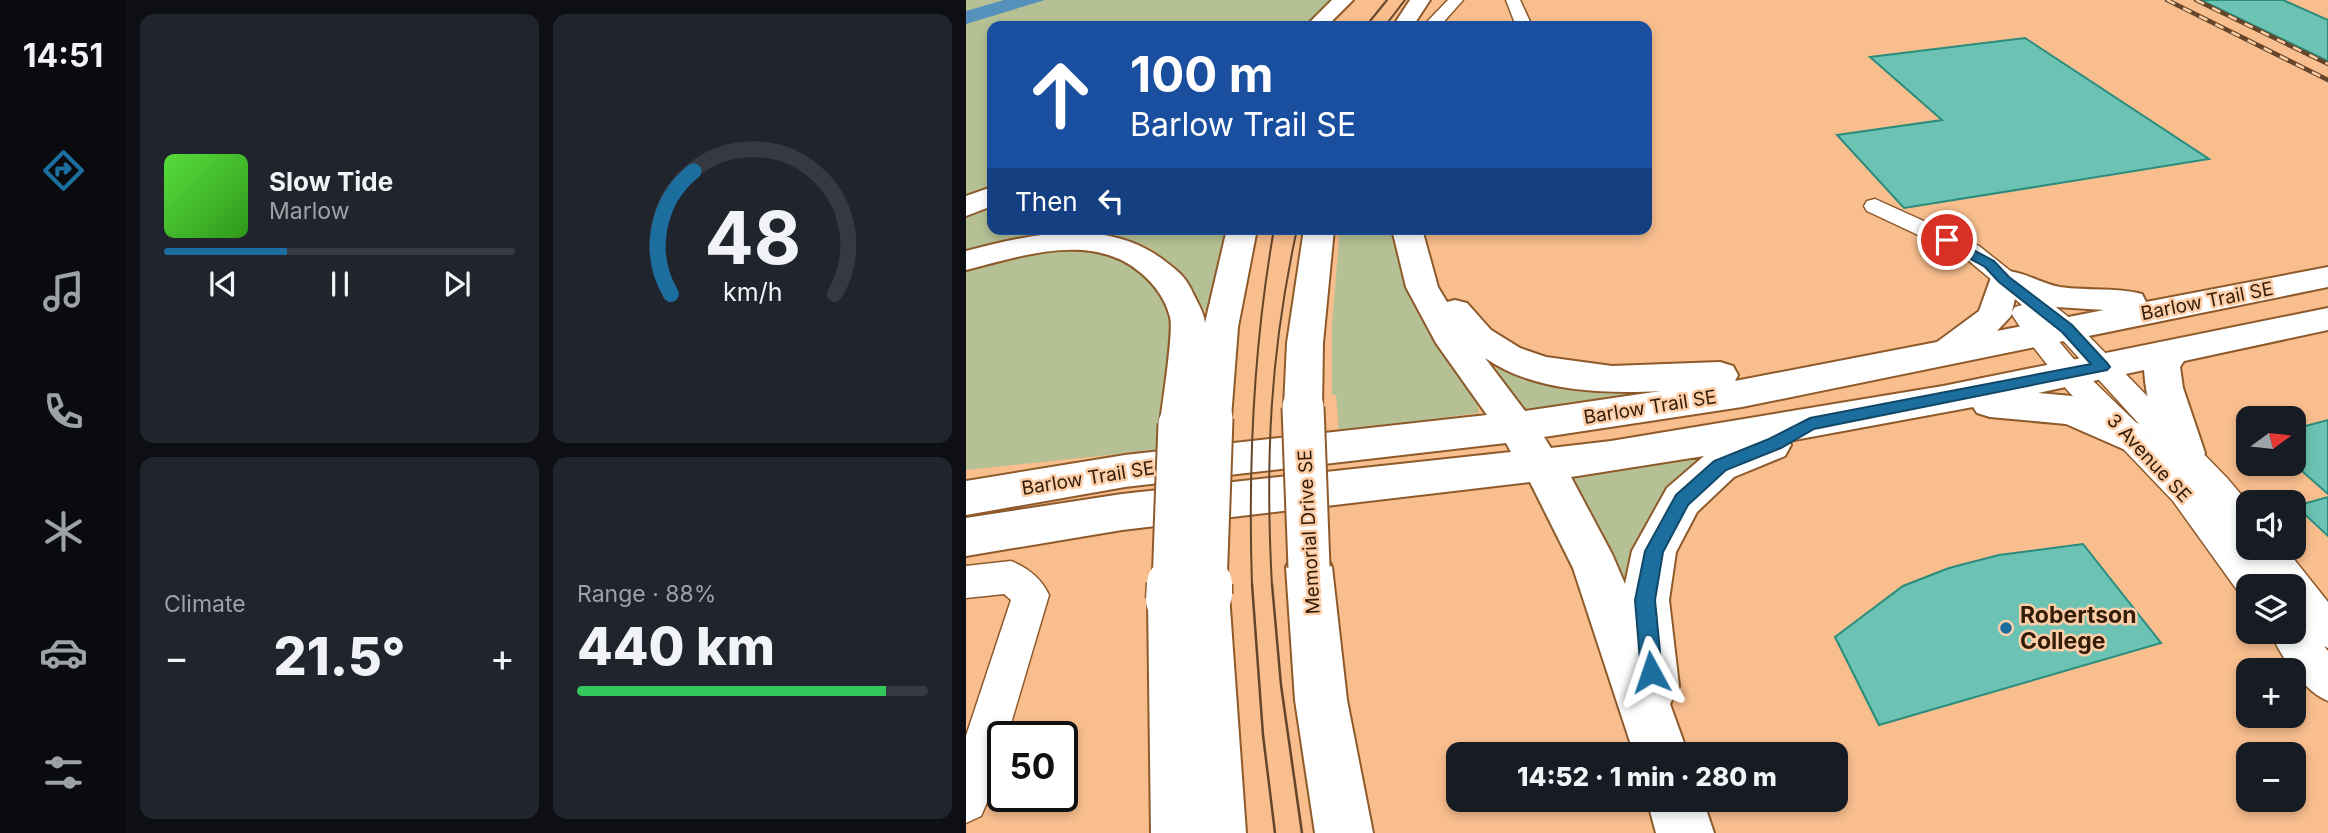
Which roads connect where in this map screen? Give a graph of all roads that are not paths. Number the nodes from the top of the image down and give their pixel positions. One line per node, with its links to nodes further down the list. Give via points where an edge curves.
1 (1343, 0): 6 (main road)
2 (1420, 0): 7 (main road)
3 (1441, 0): 8 (main road)
4 (1456, 0): 9 (street)
5 (1513, 0): 10 (street)
6 (1320, 21)
7 (1406, 21)
8 (1430, 21)
9 (1436, 21)
10 (1522, 21)
11 (987, 197): 13 (main road)
12 (1875, 206): 19 (street, 3 Avenue SE, via 1970,251)
13 (966, 207)
14 (1241, 235): 28 (main road)
15 (1318, 235): 54 (main road, Memorial Drive SE, bridge, via 1305,344 1303,407 1309,567 1321,700)
16 (1408, 236): 26 (main road, via 1466,327 1499,353 1539,369 1592,377 1682,377 1809,368); 30 (main road, via 1422,287 1448,335)
17 (966, 261): 28 (main road, via 1062,241 1104,243 1137,254 1171,282 1188,319)
18 (2328, 277): 20 (main road, Barlow Trail SE)
19 (2004, 279): 20 (main road, via 2056,297 2096,300); 22 (street, 3 Avenue SE); 24 (main road, via 1994,316)
20 (2266, 289): 22 (main road, Barlow Trail SE)
21 (2328, 319): 23 (main road, Barlow Trail SE)
22 (2052, 332): 24 (main road, Barlow Trail SE); 25 (street, 3 Avenue SE)
23 (2172, 352): 25 (main road, Barlow Trail SE); 32 (main road, via 2162,366 2164,388)
24 (1945, 353): 26 (main road, Barlow Trail SE)
25 (2086, 370): 27 (main road, Barlow Trail SE); 31 (street, 3 Avenue SE); 32 (street, 3 Avenue SE)
26 (1855, 372): 30 (main road, Barlow Trail SE)
27 (1943, 400): 29 (main road, Barlow Trail SE); 31 (main road, via 2072,410)
28 (1195, 421): 43 (main road, bridge)
29 (1810, 424): 33 (main road, Barlow Trail SE); 49 (main road, via 1720,466 1682,500 1654,551 1645,600)
30 (1516, 427): 33 (main road); 34 (main road, Barlow Trail SE)
31 (2130, 437): 40 (street, 3 Avenue SE, via 2184,493)
32 (2185, 453): 37 (street, 3 Avenue SE)
33 (1541, 467): 38 (main road, Barlow Trail SE, via 1122,512); 48 (main road, via 1596,568)
34 (1058, 481): 35 (main road); 36 (main road, Barlow Trail SE)
35 (966, 484)
36 (966, 498)
37 (2236, 514)
38 (966, 537)
39 (2273, 560): 41 (street)
40 (2246, 574)
41 (2284, 574)
42 (966, 582): 50 (street, via 1011,577 1031,595)
43 (1189, 597): 52 (main road); 53 (main road)
44 (2306, 602): 45 (street)
45 (2328, 630)
46 (2298, 644): 47 (street)
47 (2328, 682)
48 (1657, 742)
49 (1658, 742)
50 (966, 802)
51 (1679, 812): 55 (main road)
52 (1180, 833)
53 (1217, 833)
54 (1344, 833)
55 (1685, 833)

